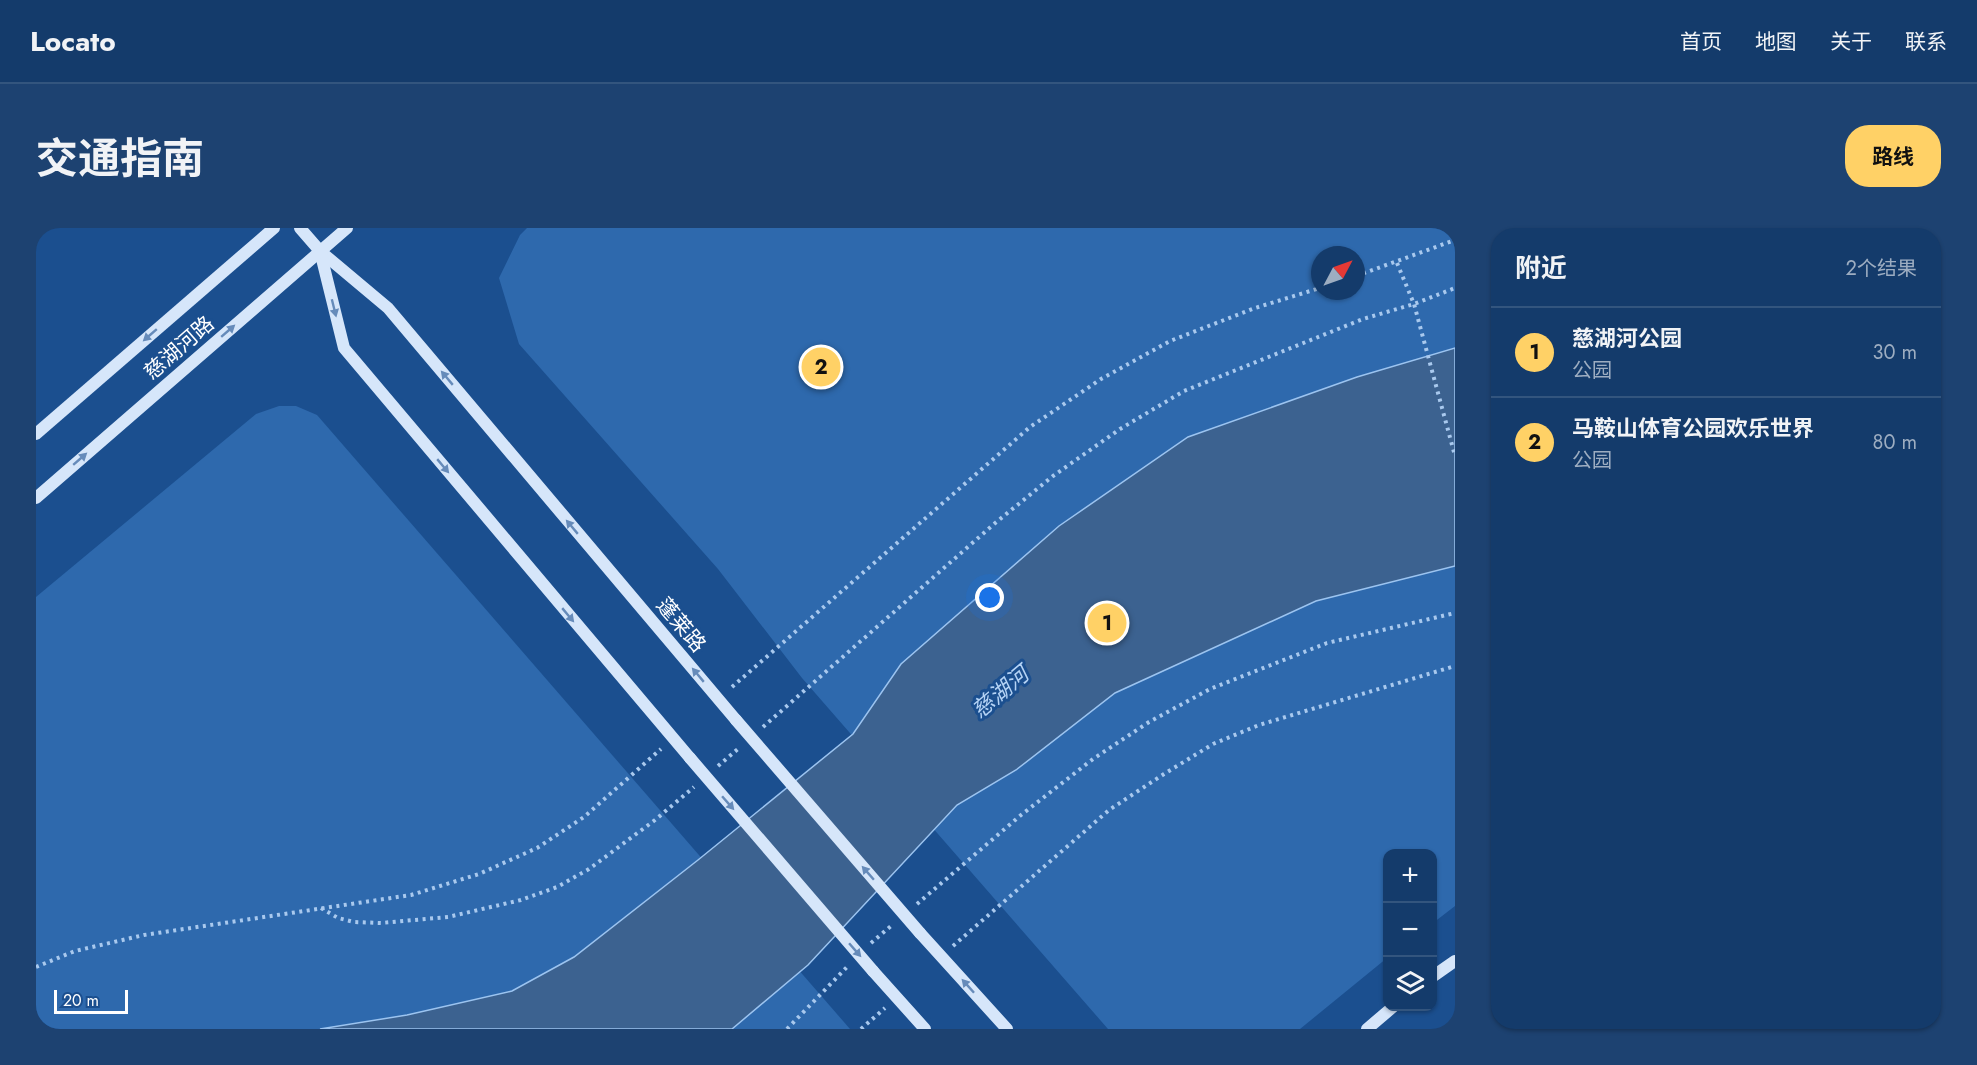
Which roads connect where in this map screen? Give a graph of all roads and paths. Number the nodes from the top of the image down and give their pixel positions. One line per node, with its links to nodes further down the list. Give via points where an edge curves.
1 (274, 228): 11 (street, one-way to 11)
2 (300, 228): 5 (street, 蓬莱路)
3 (347, 228): 5 (street, 慈湖河路)
4 (1455, 240): 6 (path)
5 (320, 251): 13 (street, 慈湖河路, one-way to 5); 16 (street, 蓬莱路, one-way to 5, via 388,308); 18 (street, 蓬莱路, one-way to 18, via 344,348)
6 (1396, 263): 7 (path); 10 (path)
7 (1365, 273)
8 (1455, 288): 10 (path)
9 (1311, 291): 16 (path, via 1170,340 1101,379 1030,427)
10 (1414, 304): 12 (path); 17 (path, via 1363,319 1184,391 1120,429 994,524)
11 (36, 434)
12 (1455, 456)
13 (36, 498)
14 (1455, 613): 23 (path, via 1327,643 1199,694 1092,759)
15 (1455, 666): 26 (path, via 1259,725 1213,744 1108,810)
16 (718, 699): 26 (street, 蓬莱路, one-way to 16, bridge)
17 (761, 729)
18 (673, 739): 22 (path, via 584,817 537,848 478,874 411,895); 31 (street, 蓬莱路, one-way to 31, bridge)
19 (744, 744): 20 (path)
20 (717, 767)
21 (699, 782): 22 (path, via 590,869 521,900 448,917 381,923 354,922)
22 (321, 908): 29 (path, via 144,935 75,951)
23 (909, 911)
24 (892, 925): 25 (path)
25 (866, 948)
26 (941, 956): 36 (street, 蓬莱路, one-way to 26)
27 (1455, 961): 30 (street)
28 (850, 964): 33 (path)
29 (36, 967)
30 (1437, 974)
31 (897, 998): 34 (path); 35 (street, 蓬莱路)
32 (1388, 1011): 37 (street)
33 (787, 1029)
34 (861, 1029)
35 (925, 1029)
36 (1007, 1029)
37 (1367, 1029)

